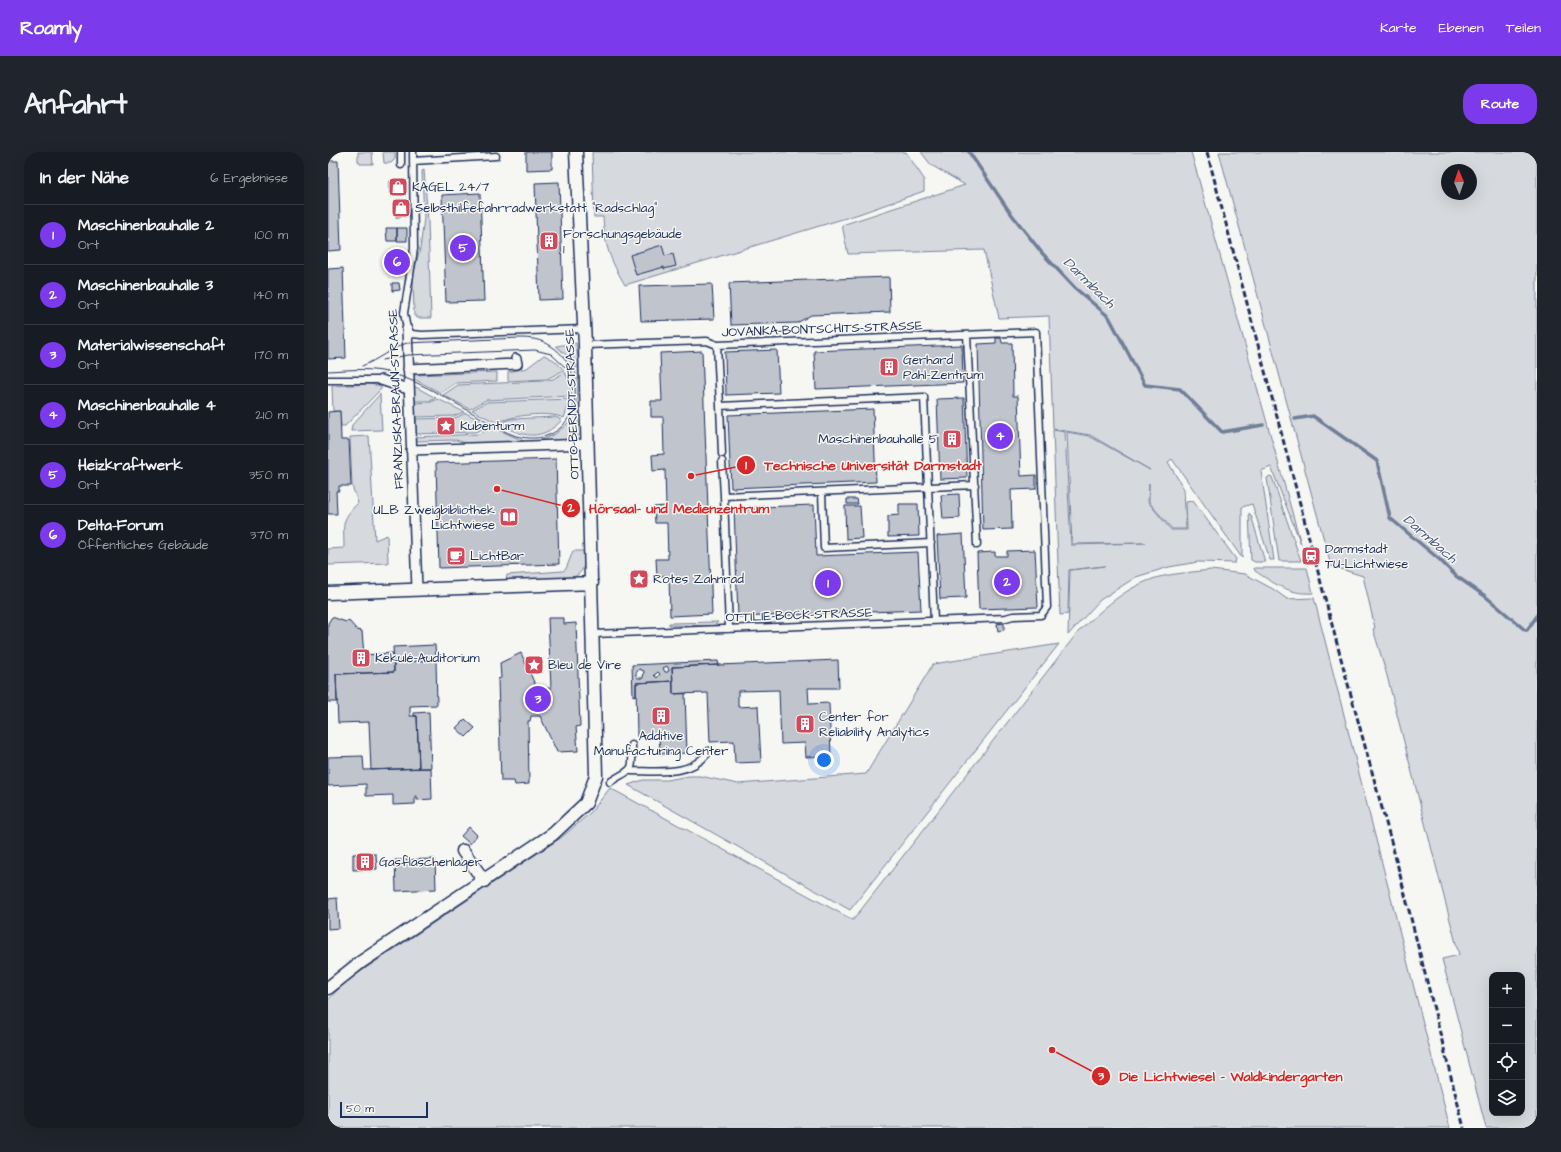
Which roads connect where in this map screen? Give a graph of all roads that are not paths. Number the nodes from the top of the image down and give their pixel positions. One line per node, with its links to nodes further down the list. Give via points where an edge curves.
1 (401, 152): 6 (lane)
2 (412, 152): 5 (lane, FRANZISKA-BRAUN-STRASSE)
3 (576, 152): 8 (street, OTTO-BERNDT-STRASSE)
4 (496, 156): 5 (lane)
5 (413, 161): 7 (lane, FRANZISKA-BRAUN-STRASSE, via 414,249 405,307)
6 (401, 165)
7 (407, 329): 8 (lane, via 412,334 422,335); 14 (street, FRANZISKA-BRAUN-STRASSE)
8 (584, 329): 11 (street, OTTO-BERNDT-STRASSE)
9 (1036, 332): 10 (lane, JOVANKA-BONTSCHITS-STRASSE); 32 (lane, OTTILIE-BOCK-STRASSE, via 1046,607 1041,615)
10 (967, 334): 12 (lane, JOVANKA-BONTSCHITS-STRASSE); 23 (lane)
11 (585, 345): 12 (lane, JOVANKA-BONTSCHITS-STRASSE, via 708,341); 19 (street, OTTO-BERNDT-STRASSE)
12 (717, 345): 18 (lane)
13 (516, 358): 14 (street, via 517,364)
14 (408, 369): 17 (street, FRANZISKA-BRAUN-STRASSE)
15 (328, 380): 16 (lane)
16 (381, 380): 17 (street)
17 (408, 390): 20 (street, FRANZISKA-BRAUN-STRASSE)
18 (720, 406): 21 (lane); 24 (lane, via 924,397)
19 (588, 444): 20 (street); 29 (street, OTTO-BERNDT-STRASSE)
20 (411, 450): 30 (street, FRANZISKA-BRAUN-STRASSE)
21 (722, 454)
22 (722, 461): 26 (lane)
23 (975, 485): 24 (lane); 28 (lane)
24 (928, 487): 25 (lane); 27 (lane)
25 (822, 492): 26 (lane); 27 (lane, via 824,548)
26 (724, 496): 33 (lane)
27 (931, 543): 32 (lane)
28 (977, 545)
29 (592, 583): 30 (street); 34 (street, OTTO-BERNDT-STRASSE)
30 (417, 589): 31 (street)
31 (328, 593)
32 (934, 621): 33 (lane, OTTILIE-BOCK-STRASSE)
33 (729, 629): 34 (lane, OTTILIE-BOCK-STRASSE)
34 (594, 634): 40 (street, OTTO-BERNDT-STRASSE, via 596,776 586,803 566,824)
35 (632, 745): 37 (lane)
36 (709, 751): 37 (lane, via 700,763 686,769)
37 (630, 771): 38 (lane)
38 (610, 782)
39 (462, 851): 40 (street)
40 (484, 881): 41 (street, via 361,962)
41 (328, 988)

